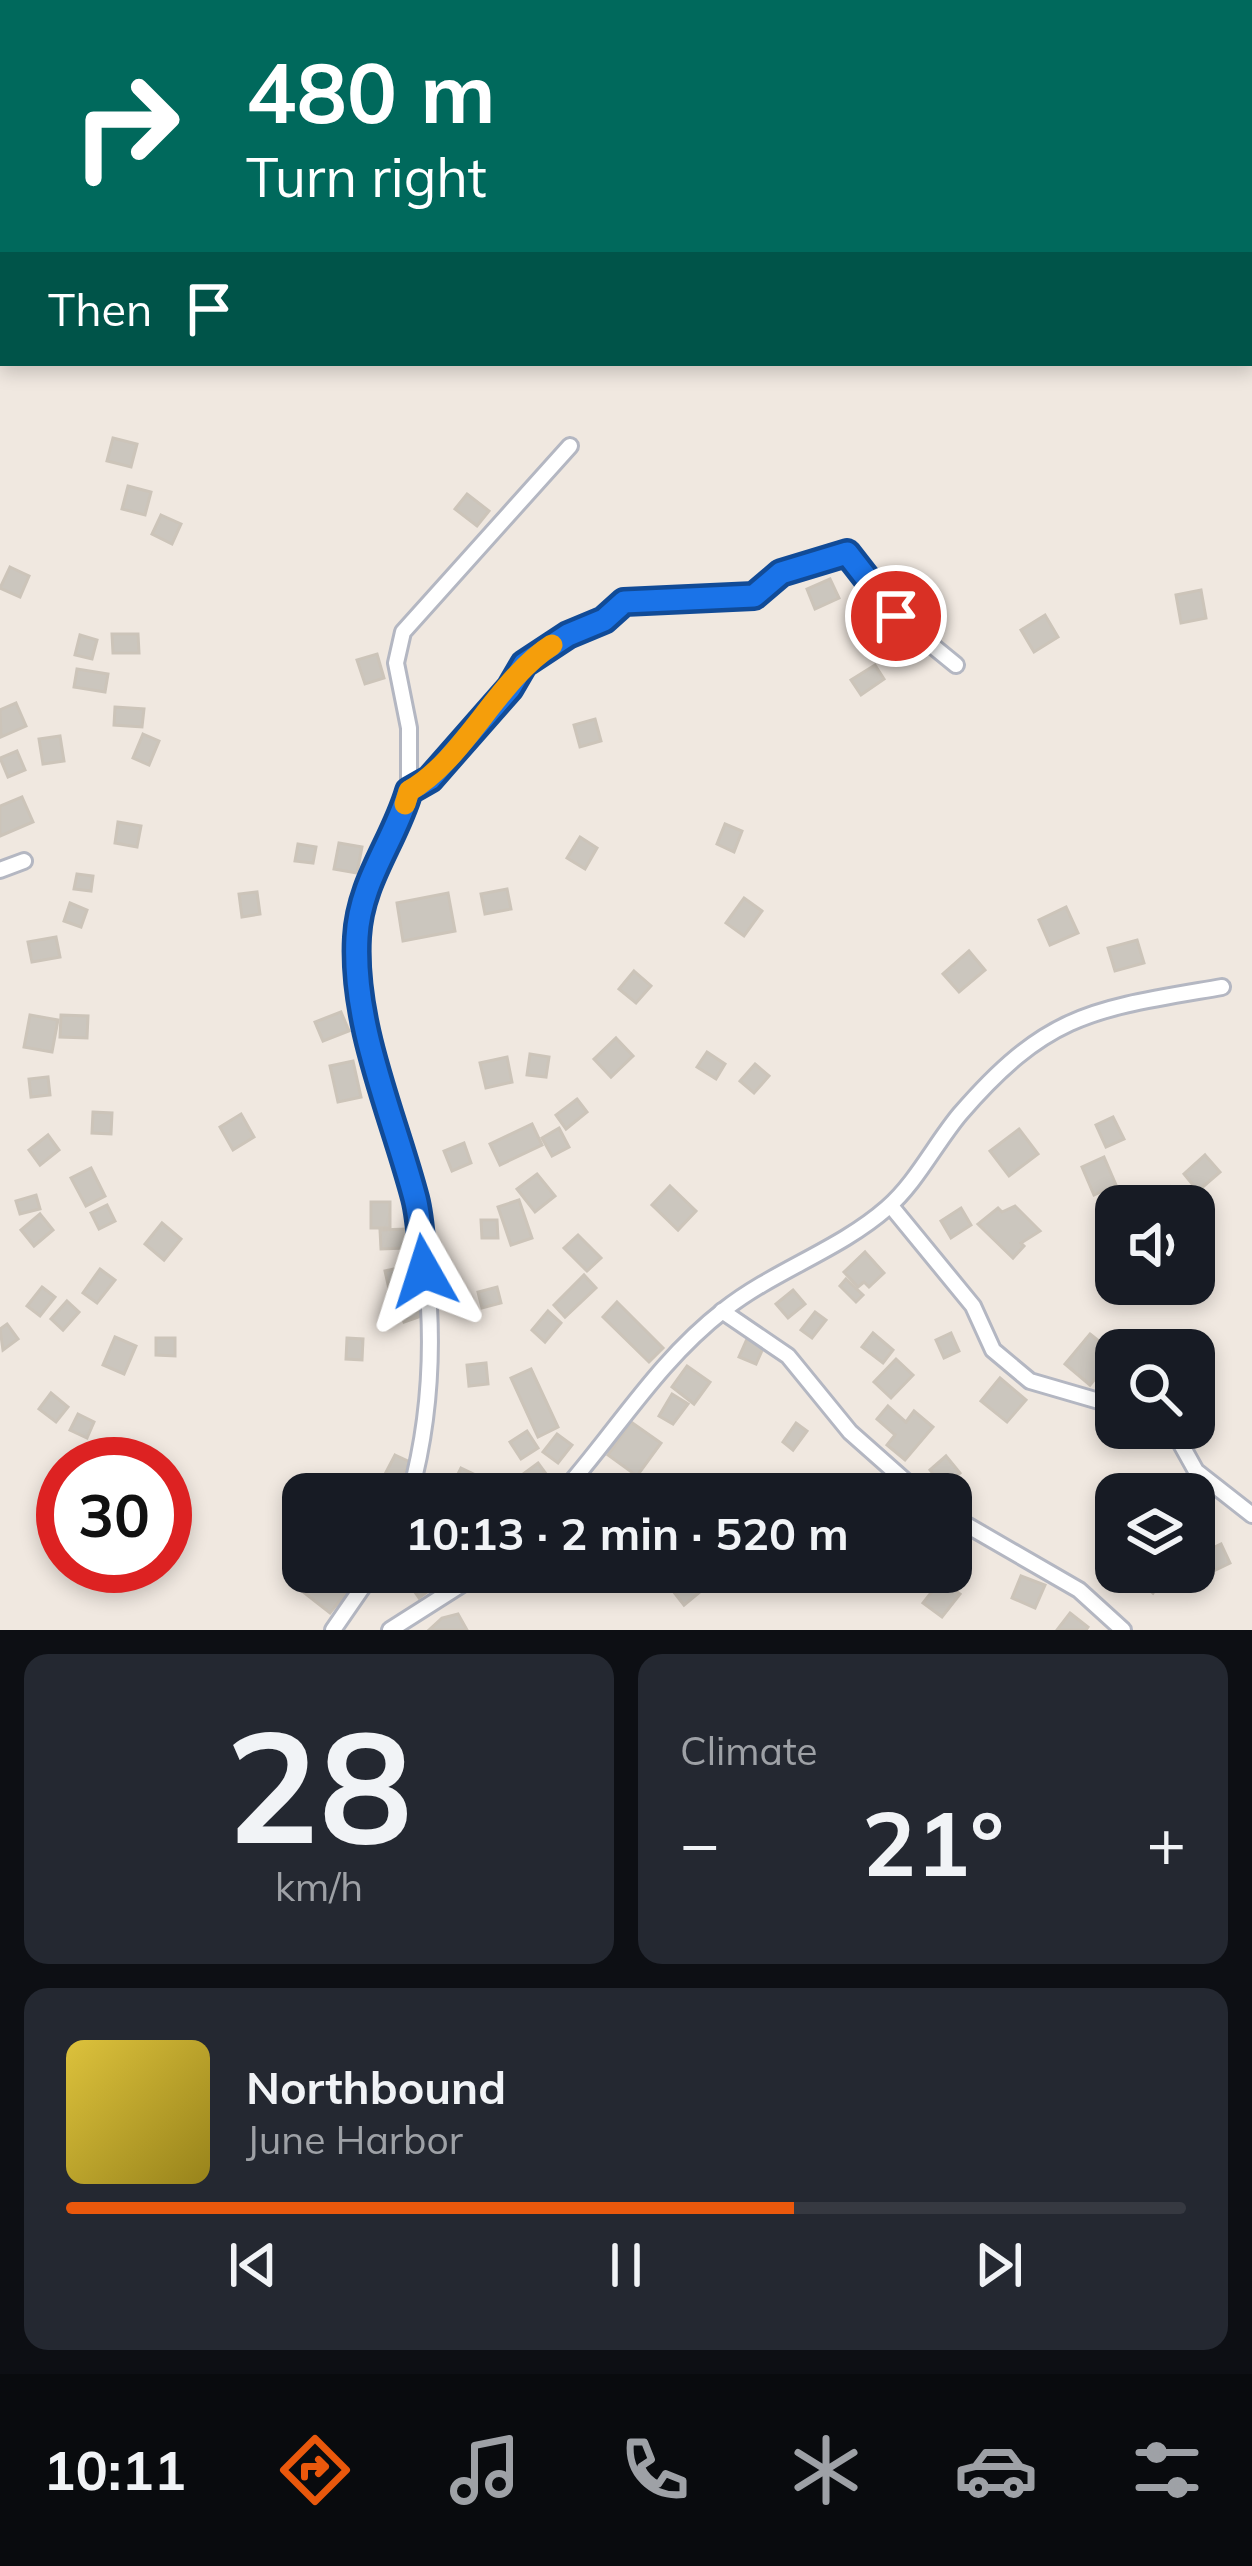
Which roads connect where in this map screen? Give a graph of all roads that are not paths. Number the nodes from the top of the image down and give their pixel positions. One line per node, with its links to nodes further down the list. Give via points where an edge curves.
1 (570, 446): 3 (street, via 403,632 396,663 409,728)
2 (956, 665): 3 (street, via 896,616 847,553 781,573 754,596 624,602 524,664 430,779)
3 (409, 791): 11 (street, via 398,829 375,864 357,937 370,1036 416,1202 431,1330 430,1401)
4 (24, 861): 5 (street)
5 (0, 870)
6 (1222, 987): 7 (street, via 1095,1009 1043,1034 983,1089)
7 (891, 1205): 8 (street); 9 (street, via 973,1306 994,1350 1030,1381)
8 (722, 1311): 12 (street, via 650,1378); 13 (street, via 788,1356 850,1432)
9 (1095, 1400)
10 (1184, 1449): 14 (street, via 1196,1471)
11 (415, 1473)
12 (577, 1473)
13 (896, 1473)
14 (1252, 1515)
15 (972, 1528): 20 (street, via 1078,1590)
16 (359, 1593): 18 (street)
17 (448, 1593): 19 (street)
18 (333, 1630)
19 (390, 1630)
20 (1123, 1630)

